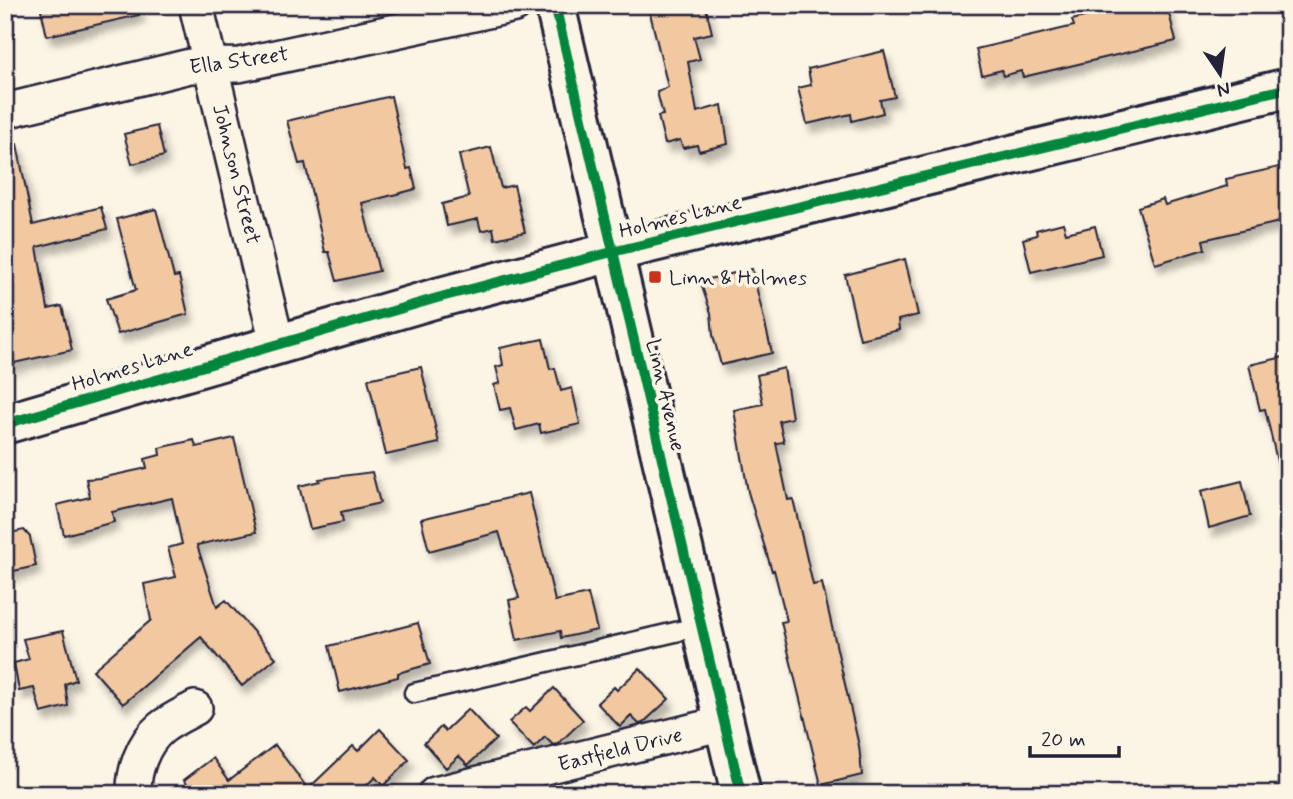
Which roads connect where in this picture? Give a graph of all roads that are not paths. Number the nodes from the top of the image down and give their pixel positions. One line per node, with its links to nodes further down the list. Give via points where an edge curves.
1 (197, 5): 4 (street, Johnson Street)
2 (515, 5): 4 (street, Ella Street, via 239,65)
3 (555, 5): 7 (street, Linn Avenue)
4 (210, 65): 6 (street, Ella Street); 8 (street, Johnson Street)
5 (1288, 88): 7 (street, Holmes Lane)
6 (5, 111)
7 (612, 252): 8 (street, Holmes Lane); 10 (street, Linn Avenue)
8 (277, 343): 9 (street, Holmes Lane)
9 (5, 424)
10 (701, 626): 11 (lane); 13 (street, Linn Avenue)
11 (414, 693)
12 (195, 708): 14 (street, via 161,729 144,750 133,779)
13 (724, 723): 15 (street, Eastfield Drive); 16 (street, Linn Avenue)
14 (134, 794)
15 (435, 794)
16 (741, 794)

